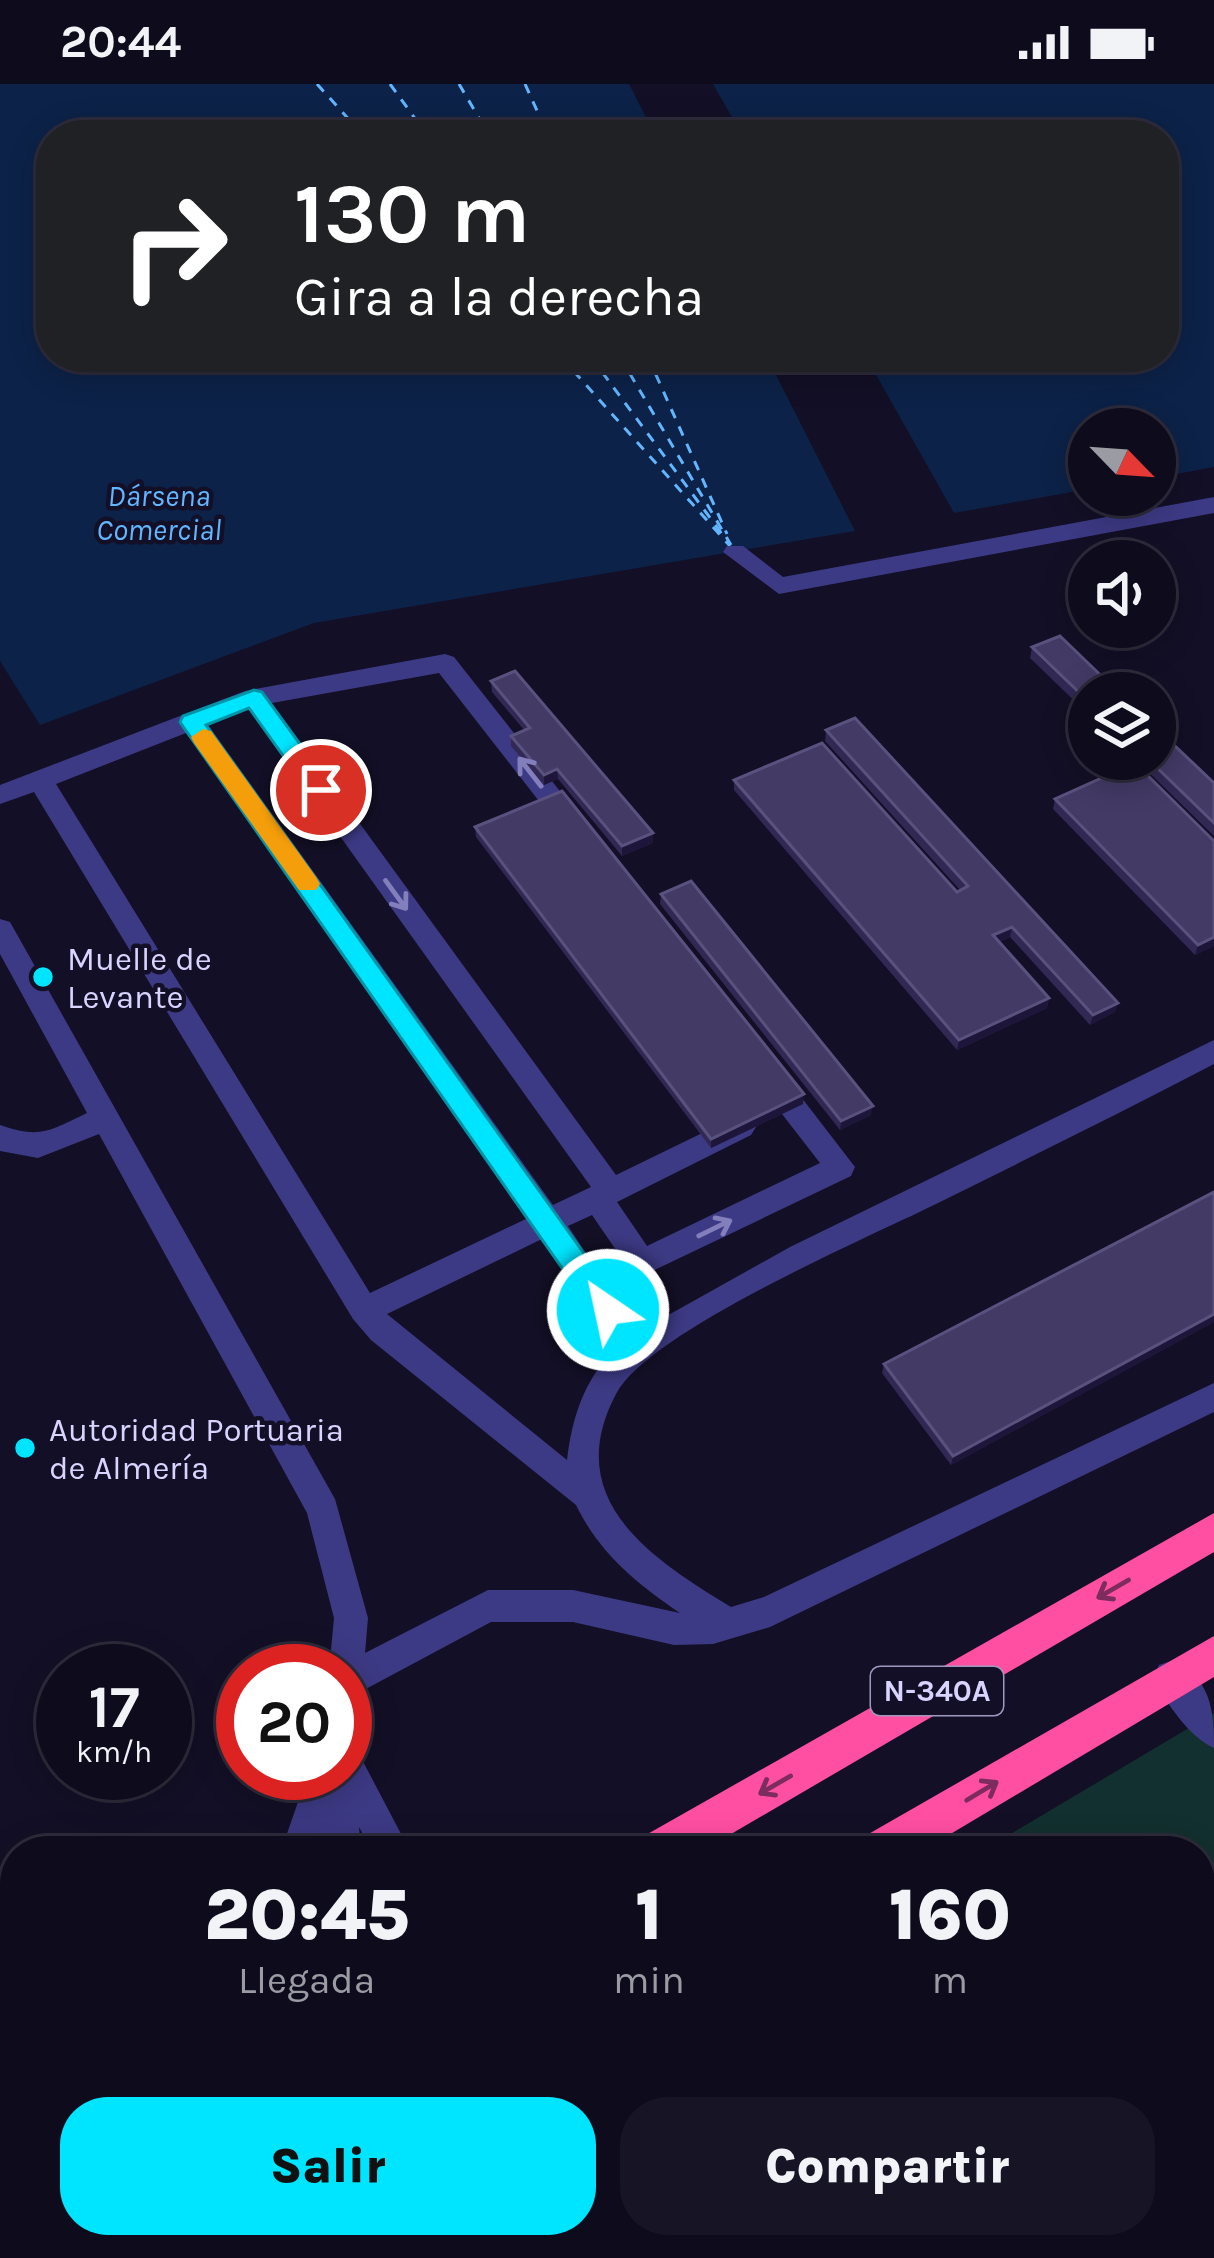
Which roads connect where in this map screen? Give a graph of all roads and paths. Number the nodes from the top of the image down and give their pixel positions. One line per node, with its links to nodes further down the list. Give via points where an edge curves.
1 (1214, 505): 2 (street, via 779,586)
2 (735, 552)
3 (254, 698): 4 (street); 7 (street, one-way to 3, via 445,663); 14 (street, one-way to 14)
4 (192, 722): 5 (street); 15 (street)
5 (40, 780): 6 (street); 16 (street)
6 (0, 795)
7 (591, 850)
8 (0, 929): 12 (street)
9 (1214, 1051): 17 (street, via 745,1285)
10 (753, 1056): 11 (street)
11 (790, 1102): 14 (street); 14 (street, one-way to 11, via 643,1263 840,1167)
12 (102, 1119): 13 (street, via 40,1148 15,1148); 22 (street, via 323,1510 351,1618)
13 (0, 1137)
14 (604, 1195): 15 (street)
15 (548, 1222): 16 (street); 17 (street)
16 (364, 1310): 19 (street)
17 (633, 1351): 19 (street, via 598,1399 587,1435)
18 (1214, 1397): 21 (street)
19 (586, 1493): 21 (street, via 606,1534 644,1573)
20 (1214, 1531): 33 (highway, N-340A, one-way to 33)
21 (728, 1624): 24 (street, via 674,1629 573,1606 488,1606)
22 (349, 1644)
23 (1214, 1655): 25 (highway)
24 (372, 1671)
25 (1171, 1677): 26 (street); 34 (highway, one-way to 25)
26 (1214, 1731)
27 (317, 1800): 30 (street)
28 (339, 1800): 31 (street)
29 (364, 1800): 32 (street)
30 (304, 1836)
31 (342, 1836)
32 (384, 1836)
33 (686, 1836)
34 (906, 1836)

